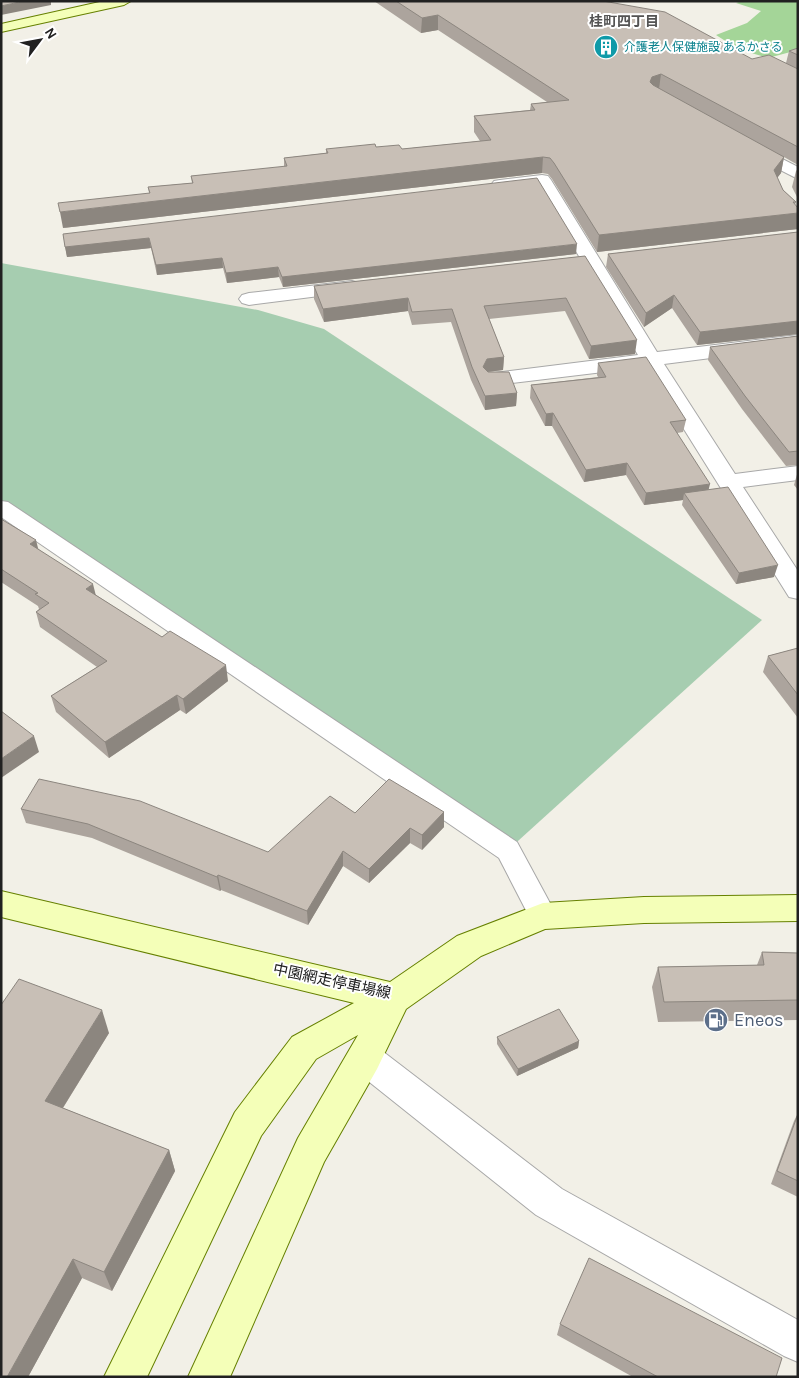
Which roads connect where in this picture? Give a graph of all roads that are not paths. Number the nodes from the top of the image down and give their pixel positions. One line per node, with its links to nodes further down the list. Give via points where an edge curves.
1 (124, 1): 2 (street)
2 (1, 28)
3 (737, 140): 4 (street)
4 (798, 174): 5 (street)
5 (781, 186)
6 (483, 187): 10 (street, via 542,180)
7 (373, 285): 8 (street)
8 (249, 299)
9 (798, 341): 10 (street)
10 (650, 359): 11 (street); 13 (street)
11 (495, 378)
12 (798, 472): 13 (street)
13 (729, 482): 15 (street)
14 (1, 507): 18 (lane, via 508,850)
15 (798, 591)
16 (1, 904): 19 (street, 中園網走停車場線)
17 (798, 908): 18 (street, 中園網走停車場線, via 644,910)
18 (543, 916): 19 (street, 中園網走停車場線, via 469,946)
19 (394, 998): 20 (street); 22 (street, via 304,1048 248,1124)
20 (365, 1058): 21 (street, via 549,1202); 23 (street, via 311,1150)
21 (798, 1342)
22 (125, 1377)
23 (209, 1377)

